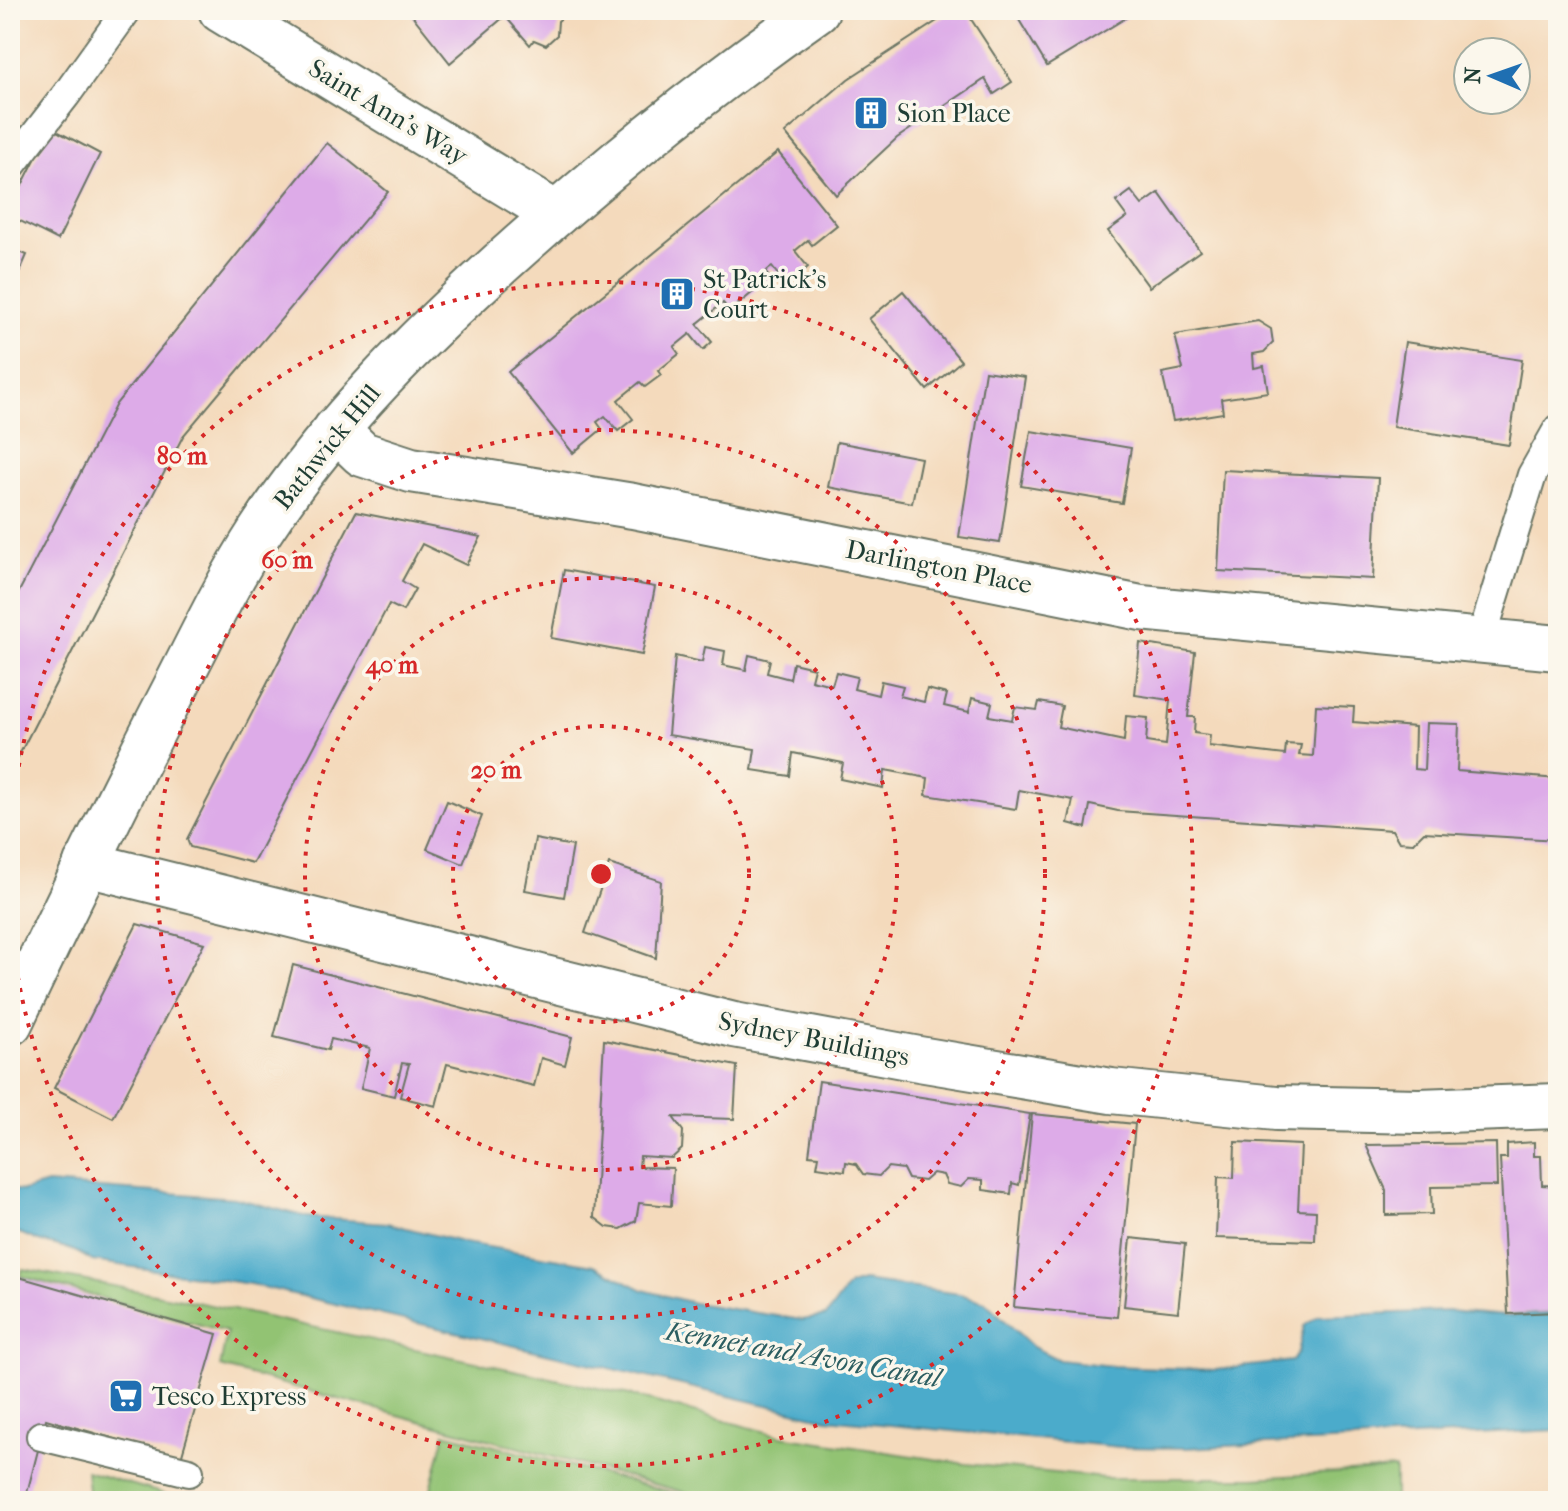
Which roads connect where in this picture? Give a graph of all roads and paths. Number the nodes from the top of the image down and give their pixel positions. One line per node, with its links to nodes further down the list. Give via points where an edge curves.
1 (127, 10): 4 (lane)
2 (221, 10): 5 (street, Saint Ann's Way)
3 (817, 10): 5 (street, Bathwick Hill, via 729,72)
4 (10, 167)
5 (556, 214): 6 (street, Bathwick Hill, via 457,302)
6 (336, 429): 8 (street, Darlington Place, via 362,454 411,470 633,506 1141,608); 10 (street, Bathwick Hill, via 258,534)
7 (1558, 429): 8 (lane, via 1532,475)
8 (1481, 640): 9 (street, Darlington Place)
9 (1558, 648)
10 (86, 864): 11 (street, Bathwick Hill); 12 (street, Sydney Buildings, via 734,1025 1111,1091 1276,1108 1419,1111)
11 (10, 1023)
12 (1558, 1106)
13 (41, 1436): 14 (lane)
14 (189, 1472)

